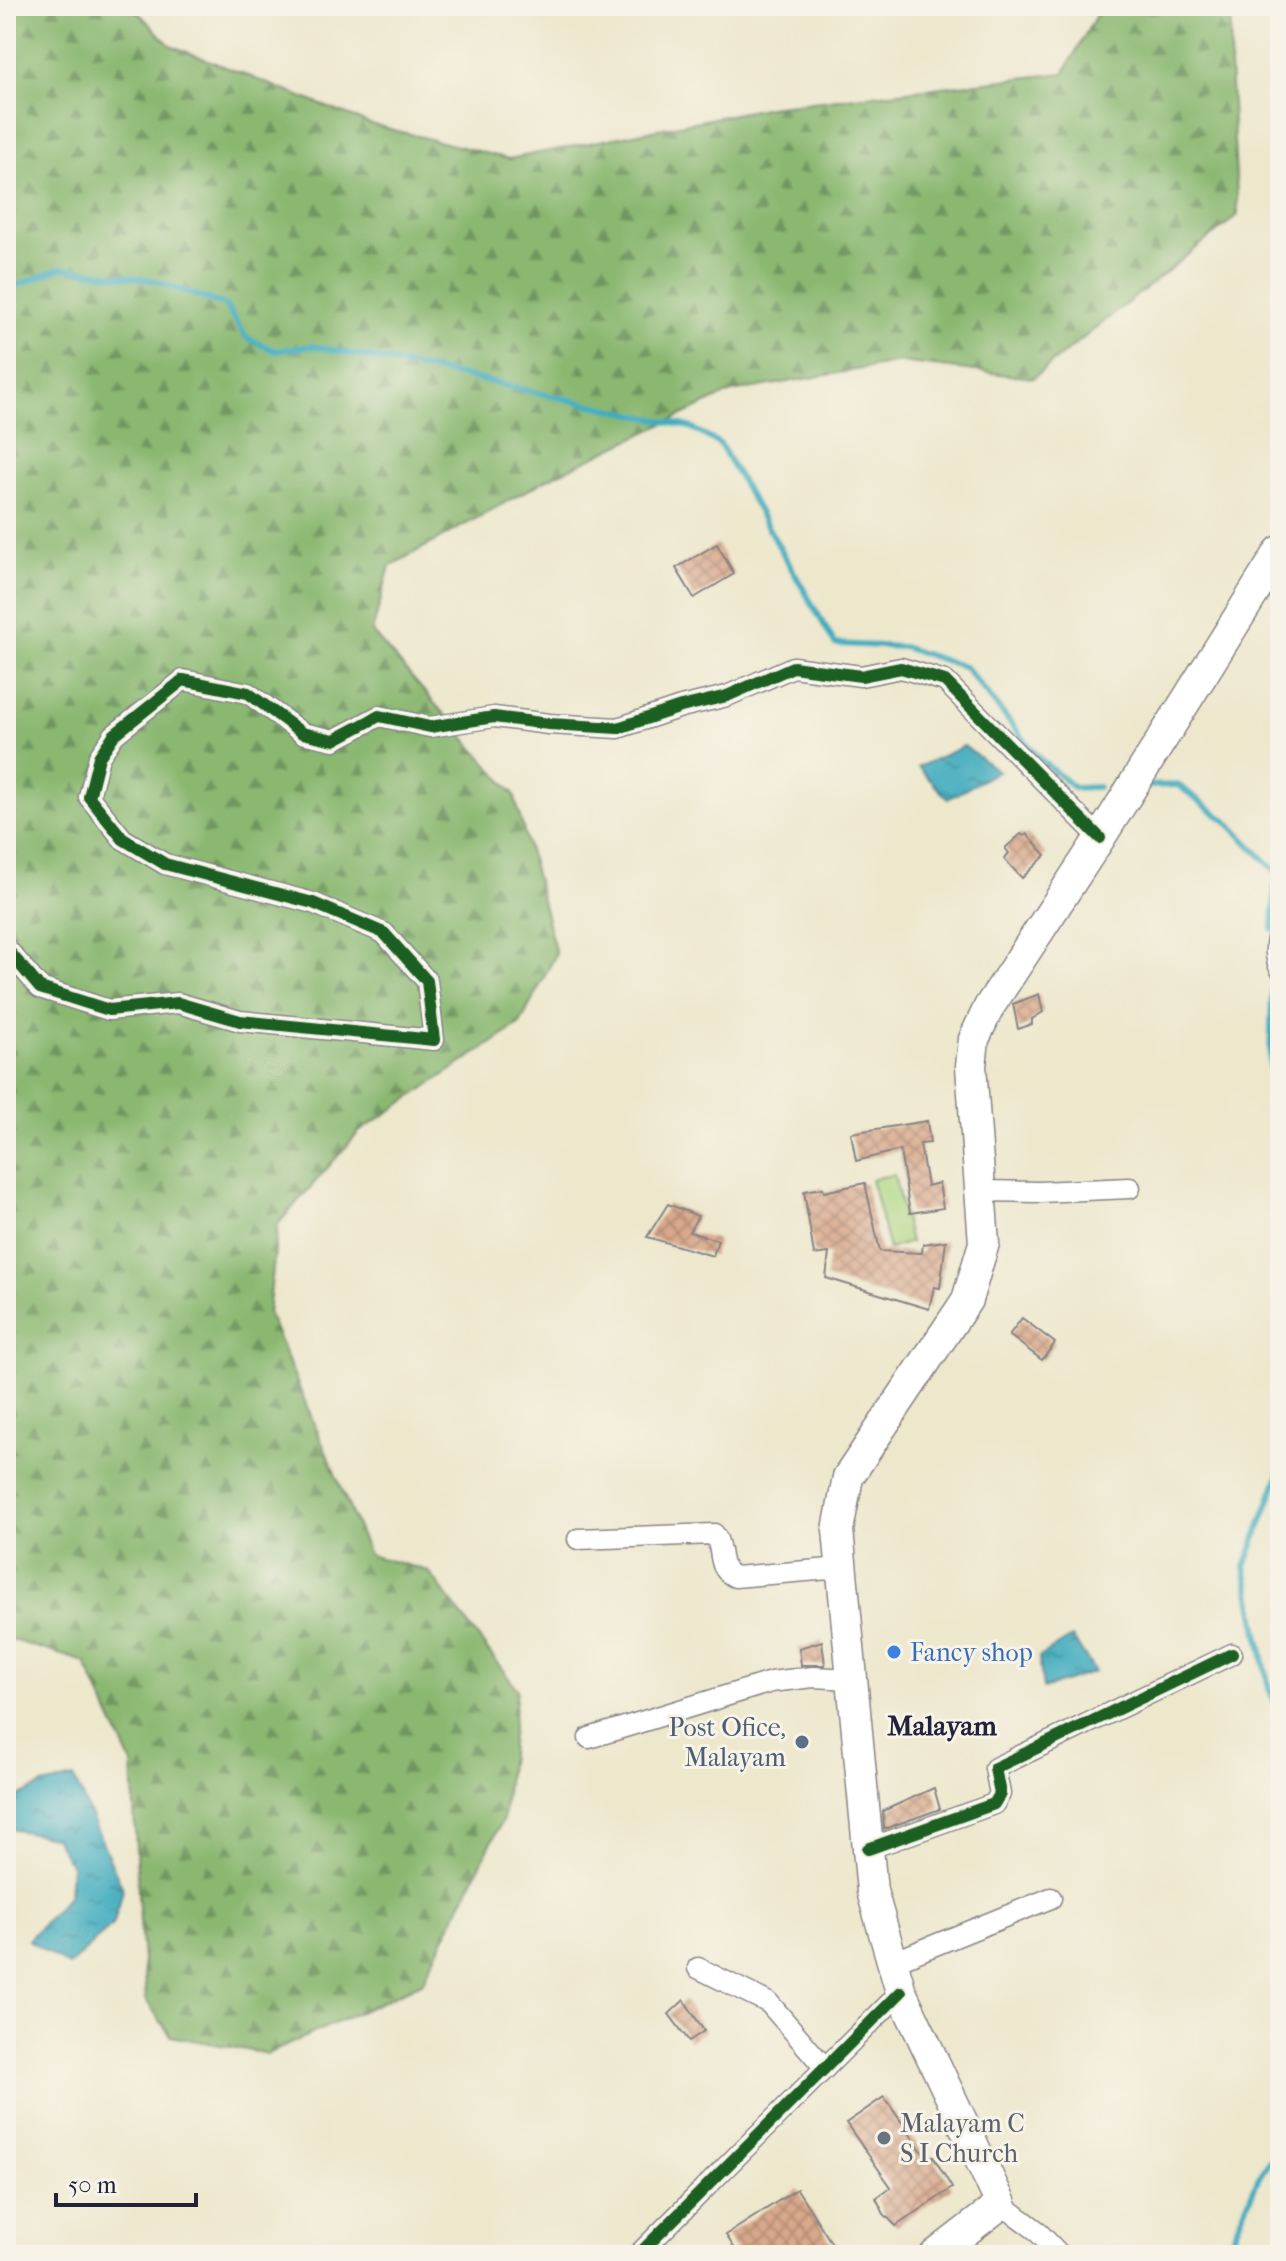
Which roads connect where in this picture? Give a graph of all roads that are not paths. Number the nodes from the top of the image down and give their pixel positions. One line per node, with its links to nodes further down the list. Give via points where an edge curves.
1 (1280, 551): 2 (main road)
2 (1100, 838): 6 (street, via 945,681 901,668 861,676 793,667 727,696 618,728 494,717 430,727 379,716 334,740 302,733 248,693 183,680 114,735 99,757 89,797 123,839 165,864 313,903 384,933 427,981 434,1040 240,1021 178,1003 109,1010 40,988); 9 (main road, via 989,1007 974,1039 971,1066)
3 (1280, 930): 5 (street)
4 (6, 948): 6 (street)
5 (1280, 968)
6 (29, 975): 7 (street)
7 (6, 976)
8 (1130, 1188): 9 (street)
9 (981, 1191): 11 (main road, via 984,1243 967,1300 848,1477 838,1530)
10 (578, 1539): 11 (street, via 714,1534 721,1566 735,1577)
11 (842, 1568): 13 (main road)
12 (1232, 1654): 15 (street, via 995,1768 1000,1794 994,1804)
13 (852, 1679): 14 (street, via 771,1682); 15 (main road)
14 (589, 1738)
15 (868, 1849): 17 (main road, via 872,1891)
16 (1051, 1898): 17 (street)
17 (893, 1962): 19 (main road)
18 (698, 1968): 20 (street, via 769,2003)
19 (901, 1992): 20 (street); 21 (main road)
20 (825, 2068): 22 (street)
21 (1001, 2204): 23 (main road); 24 (street)
22 (638, 2255)
23 (935, 2255)
24 (1060, 2255)

